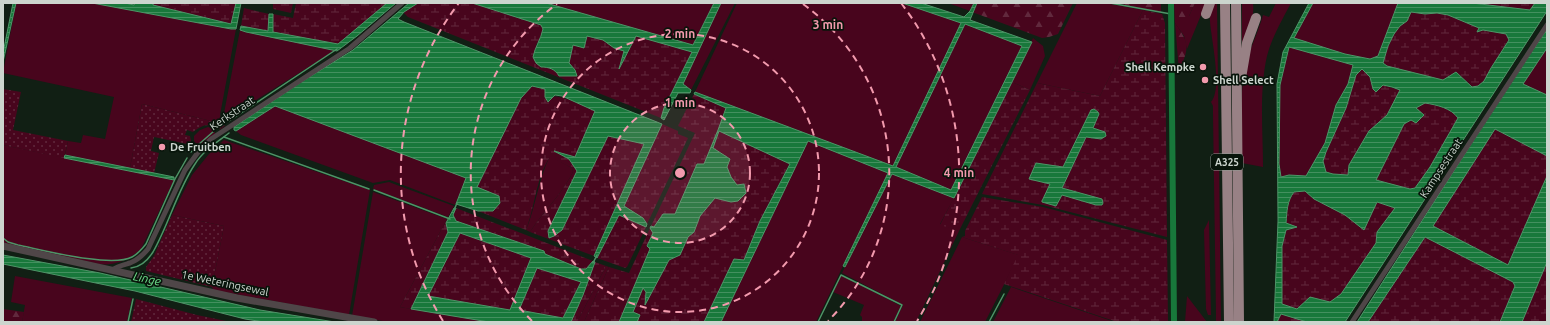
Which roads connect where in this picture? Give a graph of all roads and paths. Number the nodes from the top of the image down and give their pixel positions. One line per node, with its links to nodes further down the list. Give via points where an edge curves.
1 (402, 3): 10 (street, Kerkstraat, via 350,48 211,139 184,170 148,249 130,263)
2 (1210, 3): 5 (highway)
3 (1225, 3): 12 (highway, A325)
4 (1236, 3): 8 (highway, A325)
5 (1206, 14)
6 (1256, 18): 8 (highway, via 1247,42)
7 (1547, 25): 14 (street, Kampsestraat)
8 (1237, 102): 13 (highway, A325)
9 (3, 246): 10 (street, 1e Weteringsewal)
10 (112, 270): 11 (street, 1e Weteringsewal, via 237,298)
11 (374, 322)
12 (1229, 322)
13 (1239, 322)
14 (1352, 322)

